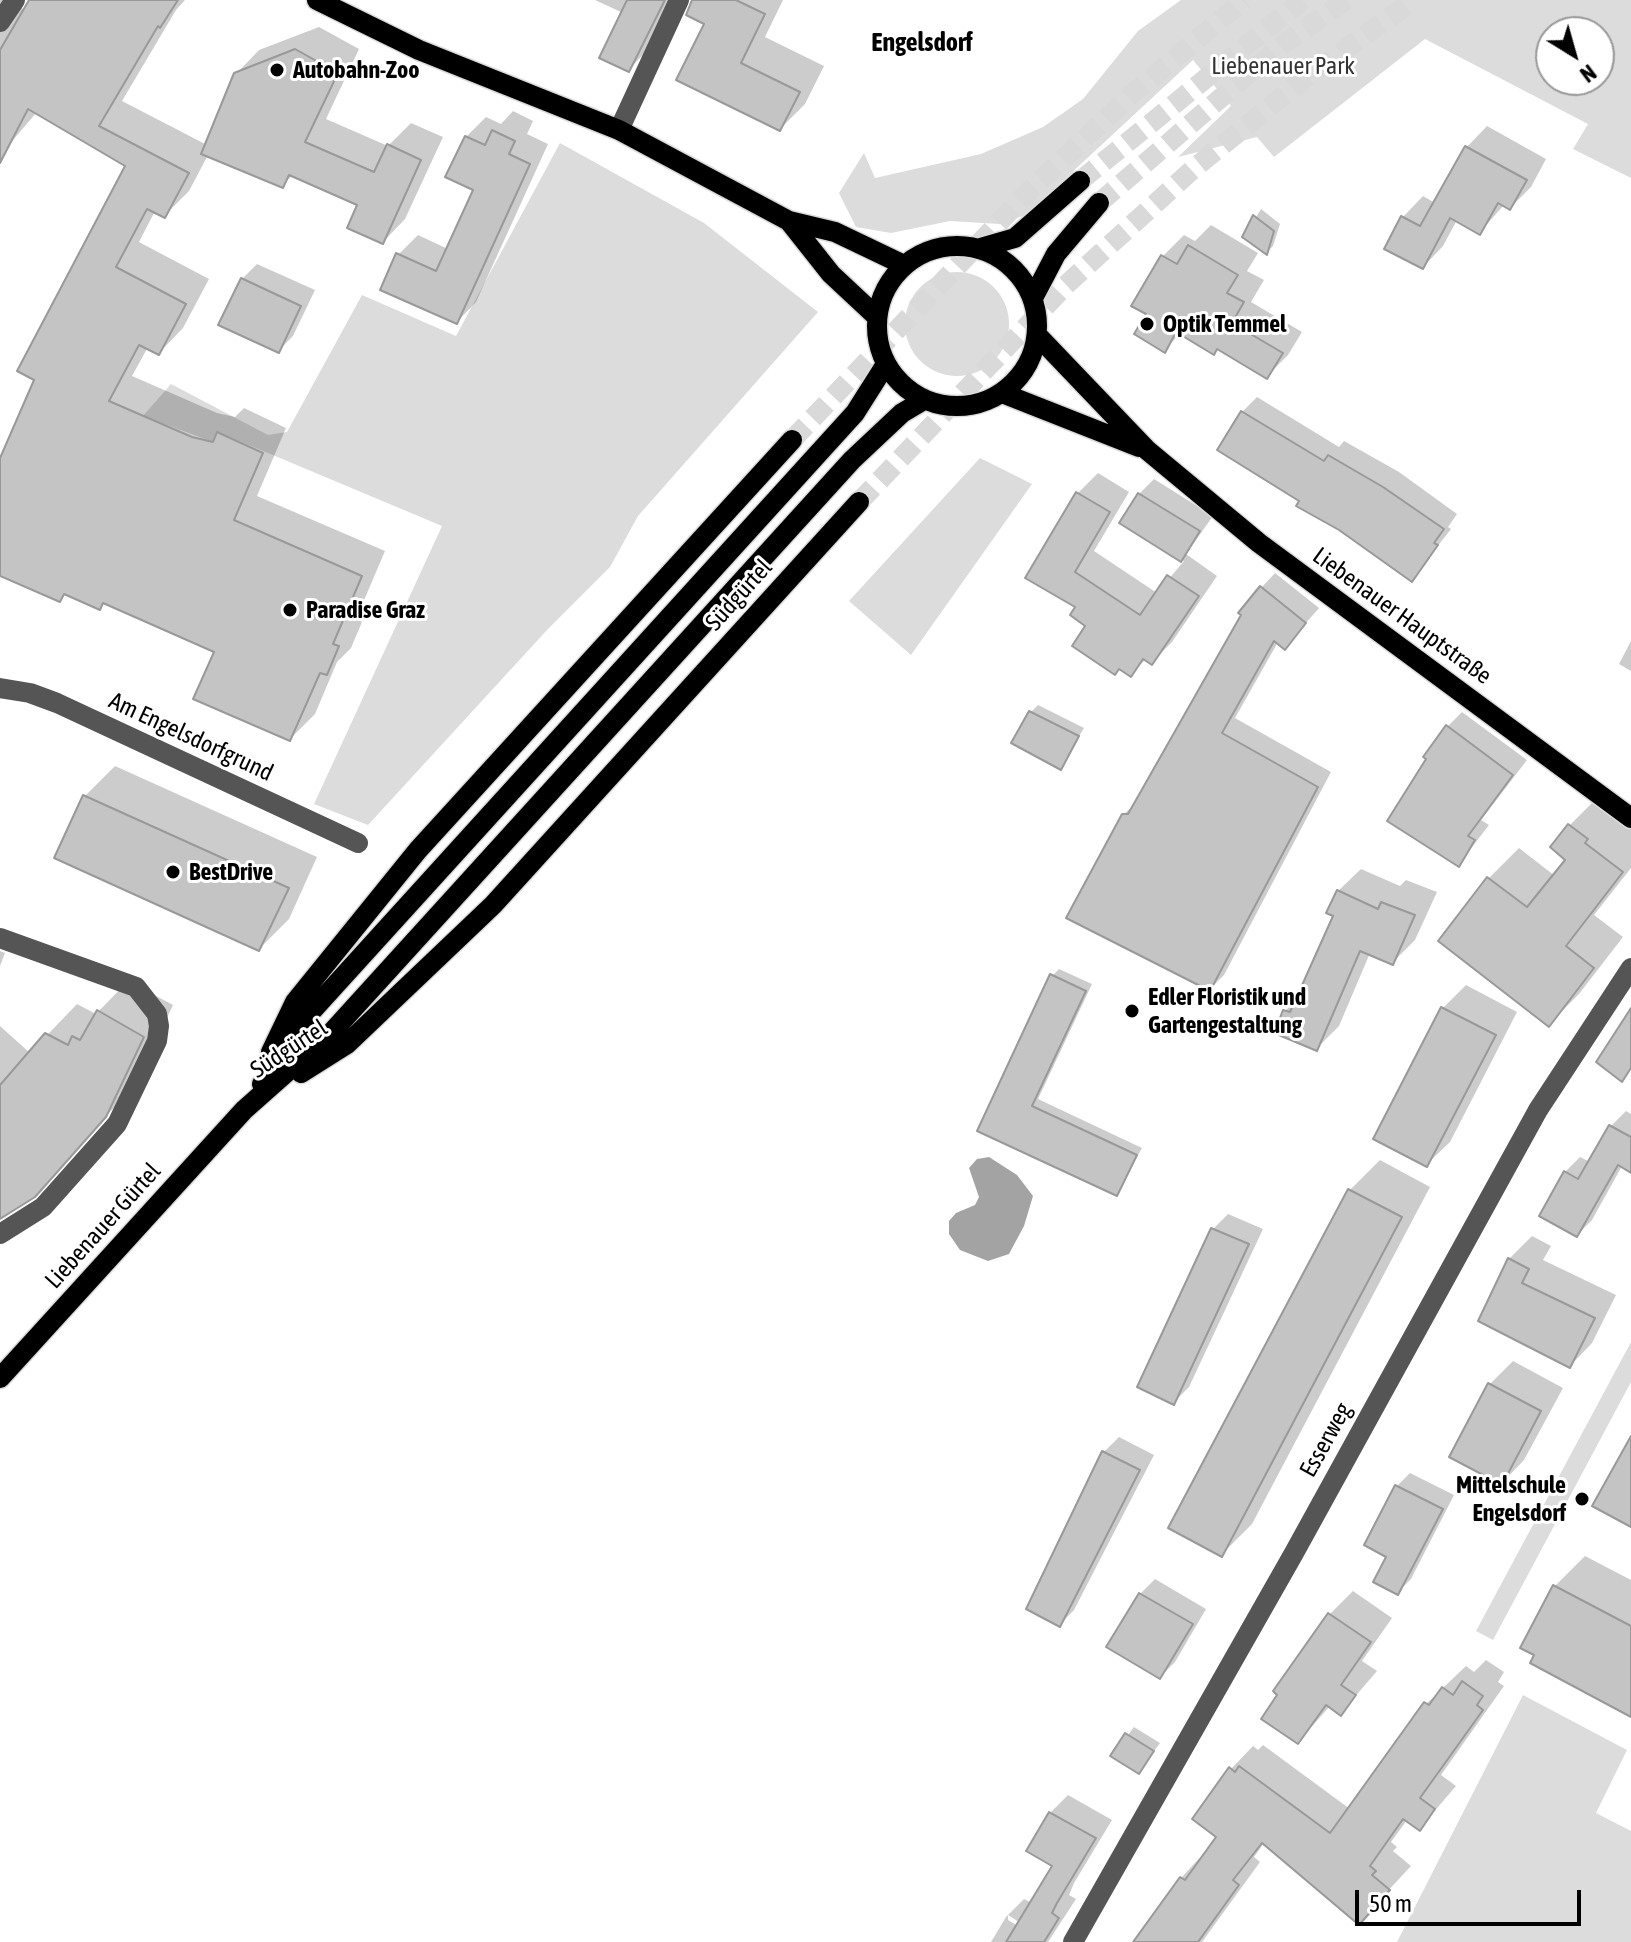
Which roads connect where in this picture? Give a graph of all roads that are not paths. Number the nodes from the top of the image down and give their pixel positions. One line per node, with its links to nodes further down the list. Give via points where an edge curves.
1 (15, 0): 4 (street)
2 (317, 0): 5 (main road, via 419,50)
3 (679, 0): 5 (street)
4 (0, 22)
5 (619, 130): 8 (main road)
6 (1080, 181): 9 (main road, via 1015,238)
7 (1099, 203): 11 (main road, via 1056,254)
8 (789, 221): 10 (main road, via 835,232); 12 (main road, via 831,274)
9 (980, 248): 10 (main road, via 941,247); 11 (main road, via 1004,260)
10 (904, 265): 12 (main road, via 886,288)
11 (1033, 298): 13 (main road)
12 (876, 316): 14 (main road)
13 (1037, 335): 15 (main road, via 1025,369); 18 (main road, Liebenauer Hauptstraße)
14 (886, 364): 16 (main road, via 901,384); 25 (main road, via 855,413 309,1014)
15 (1002, 393): 16 (main road, via 963,407); 18 (main road, Liebenauer Hauptstraße)
16 (924, 400): 25 (main road, via 902,413 852,460 332,1032)
17 (792, 440): 25 (main road, Südgürtel, via 418,850 295,1002)
18 (1147, 450): 21 (main road, Liebenauer Hauptstraße, via 1259,543)
19 (859, 502): 25 (main road, Südgürtel, via 493,905 347,1044)
20 (0, 688): 22 (street, Am Engelsdorfgrund, via 57,703)
21 (1631, 818)
22 (358, 843)
23 (0, 938): 26 (street, via 136,987 157,1014 159,1026 157,1041 117,1124 43,1207)
24 (1631, 968): 28 (street, Esserweg, via 1538,1110)
25 (244, 1110): 27 (main road, Liebenauer Gürtel)
26 (0, 1234)
27 (0, 1378)
28 (1073, 1942)

